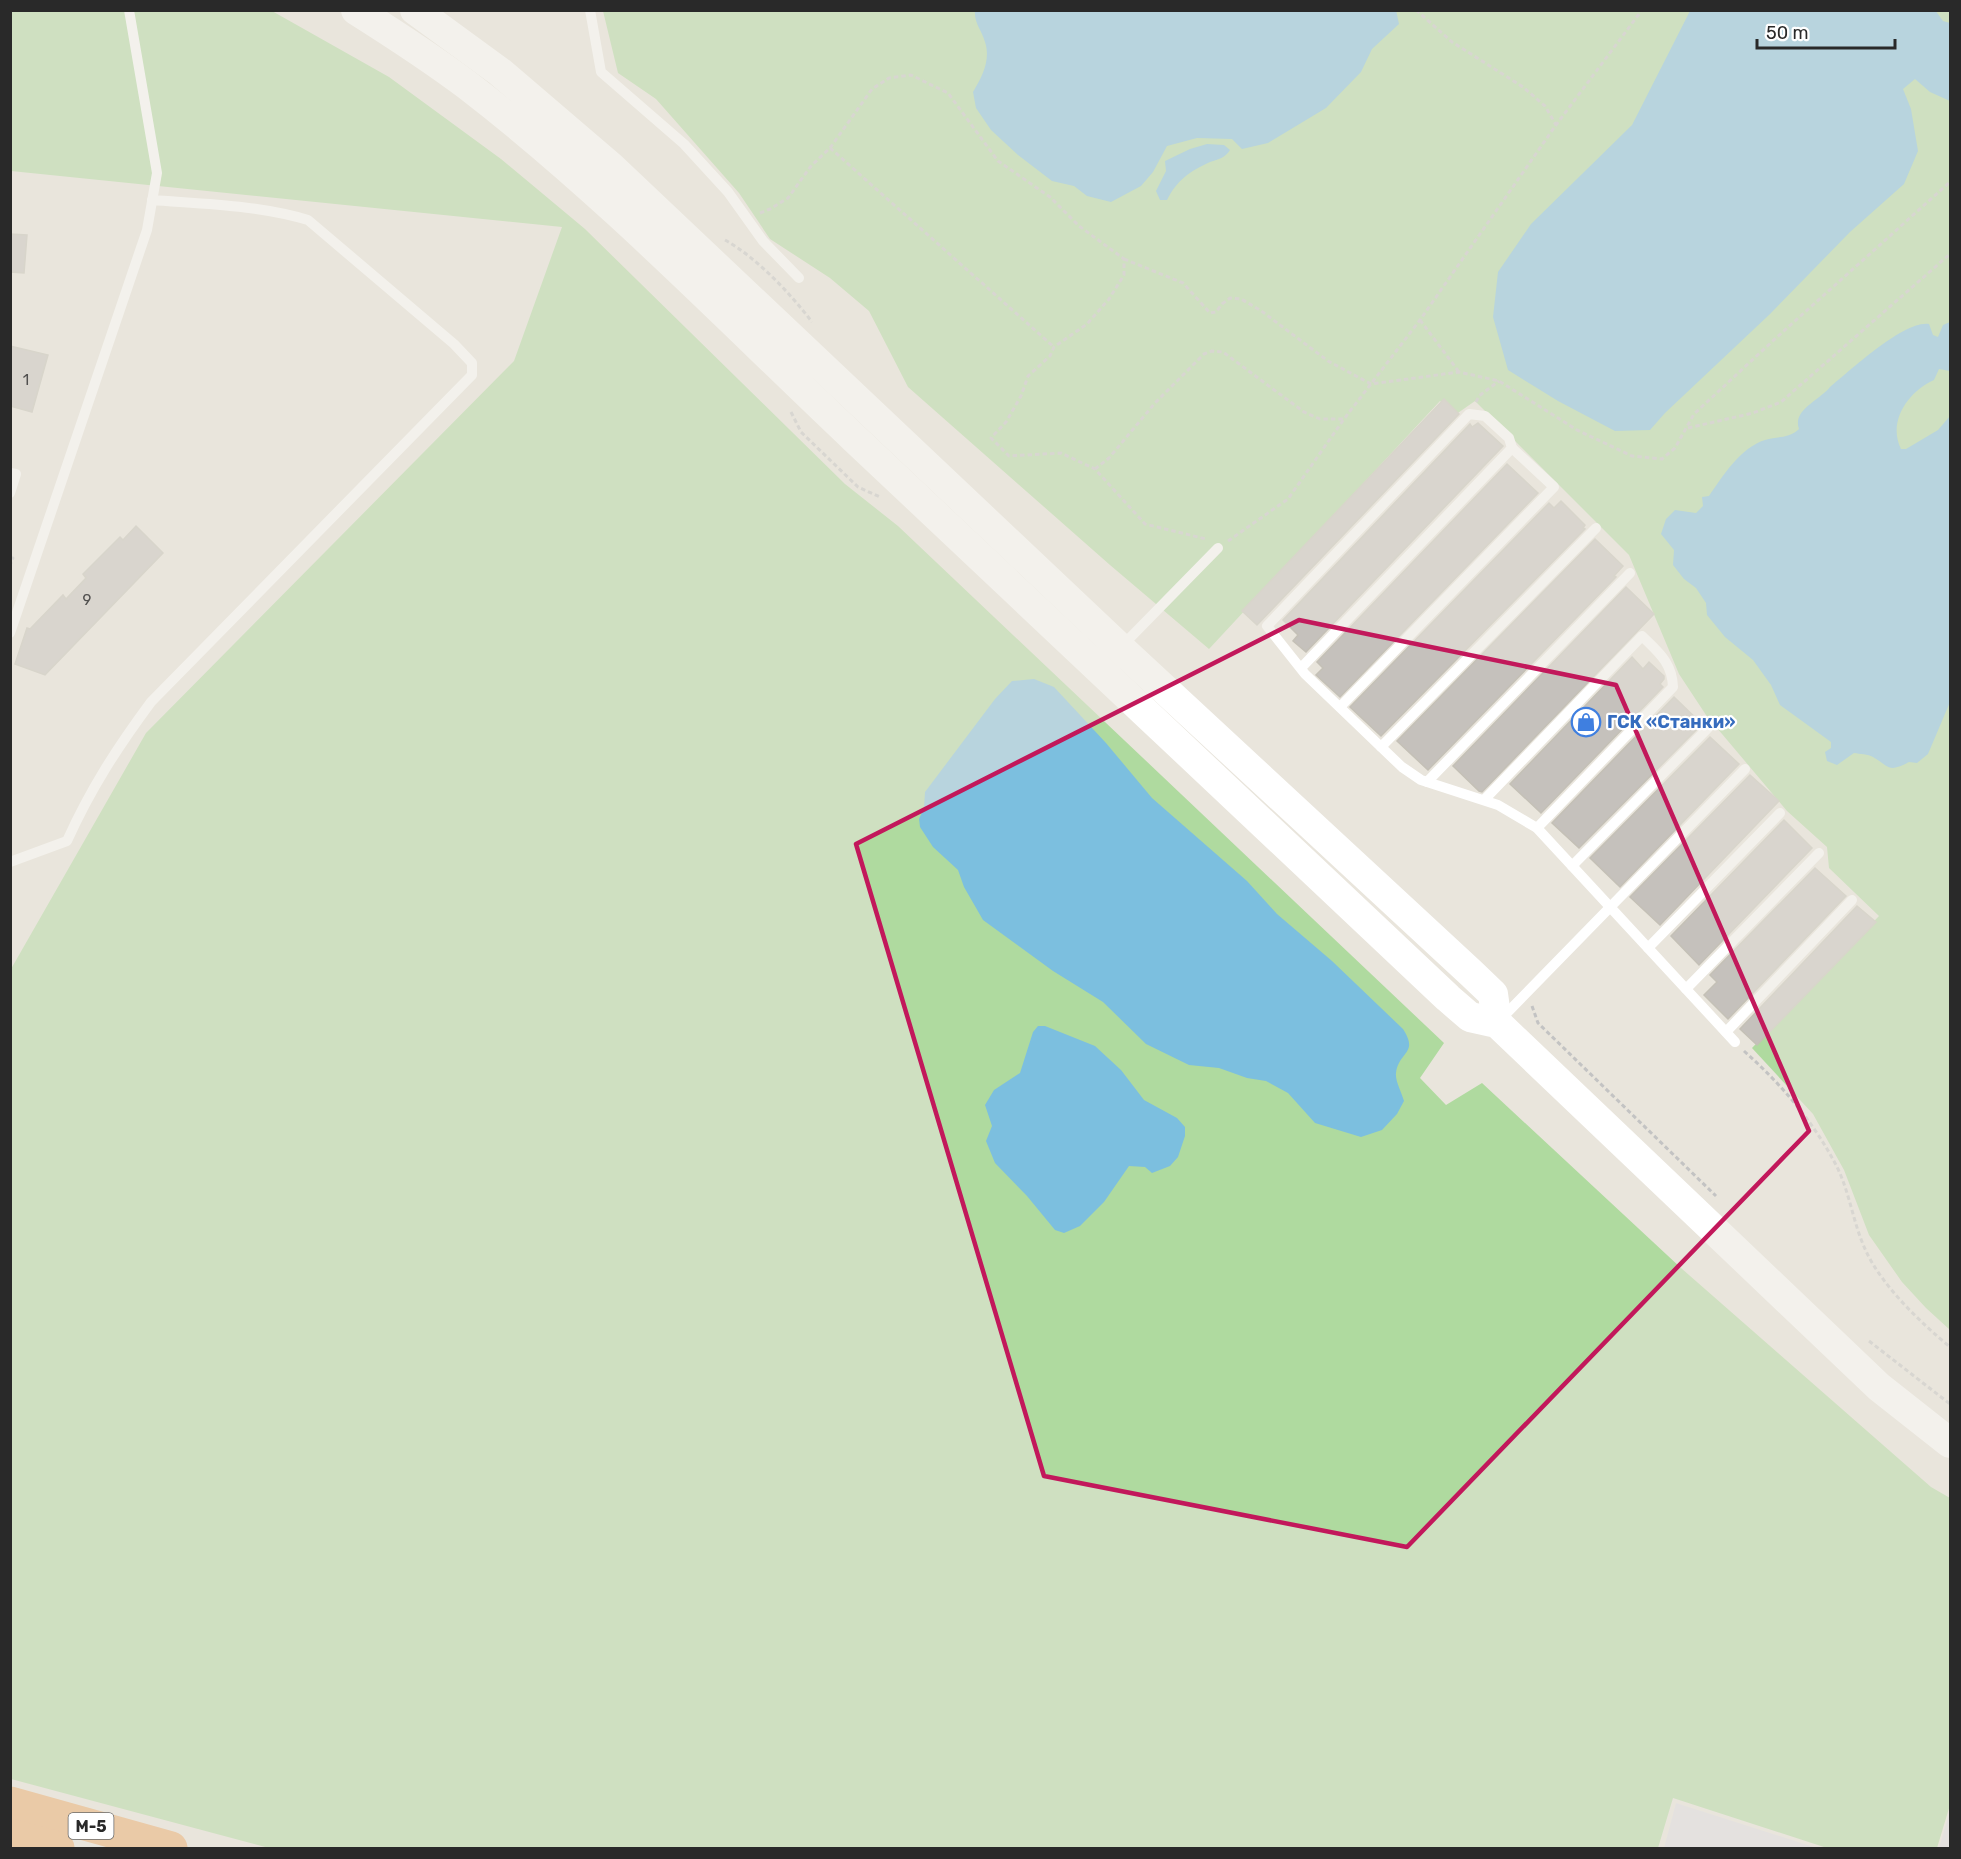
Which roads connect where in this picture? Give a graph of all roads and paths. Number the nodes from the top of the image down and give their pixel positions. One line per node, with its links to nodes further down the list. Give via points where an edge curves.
1 (129, 10): 10 (lane, via 158,173)
2 (356, 10): 52 (street, via 466,85 620,215 1448,998 1470,1017)
3 (415, 10): 35 (street, via 500,72 611,167)
4 (590, 10): 11 (lane, via 601,72 684,144)
5 (1416, 10): 7 (path, via 1452,42 1523,87 1545,106)
6 (1642, 10): 7 (path)
7 (1556, 125): 15 (path)
8 (830, 148): 11 (path, via 788,198); 13 (path, via 872,89 889,78 911,75 948,93 998,161 1050,197 1079,226); 16 (path)
9 (1950, 182): 23 (path, via 1694,414)
10 (152, 201): 34 (lane, via 147,230); 46 (lane, via 222,205 308,220 454,344 472,363 472,375 151,702 113,753 67,841)
11 (747, 218): 14 (lane)
12 (1950, 254): 23 (path, via 1781,402)
13 (1124, 259): 16 (path, via 1124,275 1109,299 1087,324); 19 (path, via 1183,283 1210,313 1230,298 1241,300 1328,361)
14 (799, 278)
15 (1420, 320): 17 (path); 19 (path)
16 (1054, 347): 25 (path, via 1050,357 1028,376 1006,422 991,438 1009,456 1061,453)
17 (1459, 372): 18 (path); 19 (path)
18 (1499, 381): 21 (path, via 1479,396); 23 (path, via 1577,430 1632,456 1662,459 1675,448)
19 (1371, 384): 22 (path)
20 (787, 403): 28 (path, via 801,432 858,488)
21 (1469, 414): 24 (lane, via 1485,416 1509,438); 36 (lane, via 1267,626)
22 (1344, 419): 25 (path, via 1320,419 1304,412 1223,352 1212,351 1204,354 1155,403 1120,446); 30 (path, via 1288,499)
23 (1686, 428)
24 (1512, 448): 36 (lane); 37 (lane, via 1554,487)
25 (1095, 469): 30 (path, via 1145,524 1198,536)
26 (10, 473): 27 (lane, via 16,474)
27 (10, 493)
28 (889, 502)
29 (1596, 528): 39 (lane)
30 (1218, 548): 35 (lane)
31 (10, 558): 32 (path)
32 (10, 565)
33 (1630, 573): 41 (lane)
34 (10, 633)
35 (1120, 648): 52 (street, via 1493,994)
36 (1301, 668): 37 (lane)
37 (1340, 707): 39 (lane)
38 (1708, 728): 47 (lane)
39 (1381, 747): 41 (lane, via 1402,767)
40 (1745, 769): 49 (lane)
41 (1427, 782): 42 (lane)
42 (1484, 800): 44 (lane); 44 (lane, via 1642,636 1673,673 1673,687)
43 (1780, 813): 50 (lane)
44 (1537, 828): 47 (lane)
45 (1819, 853): 51 (lane)
46 (10, 862)
47 (1572, 866): 49 (lane)
48 (1852, 900): 53 (lane)
49 (1610, 907): 50 (lane); 52 (lane)
50 (1648, 948): 51 (lane)
51 (1686, 989): 53 (lane)
52 (1497, 1023): 56 (street, via 1879,1387)
53 (1725, 1032): 54 (lane)
54 (1735, 1042): 55 (path, via 1773,1077 1812,1124 1837,1167 1866,1252 1895,1295)
55 (1950, 1347)
56 (1950, 1443)
57 (10, 1803): 60 (highway, М-5)
58 (10, 1835): 59 (highway, М-5)
59 (58, 1848)
60 (171, 1848)

